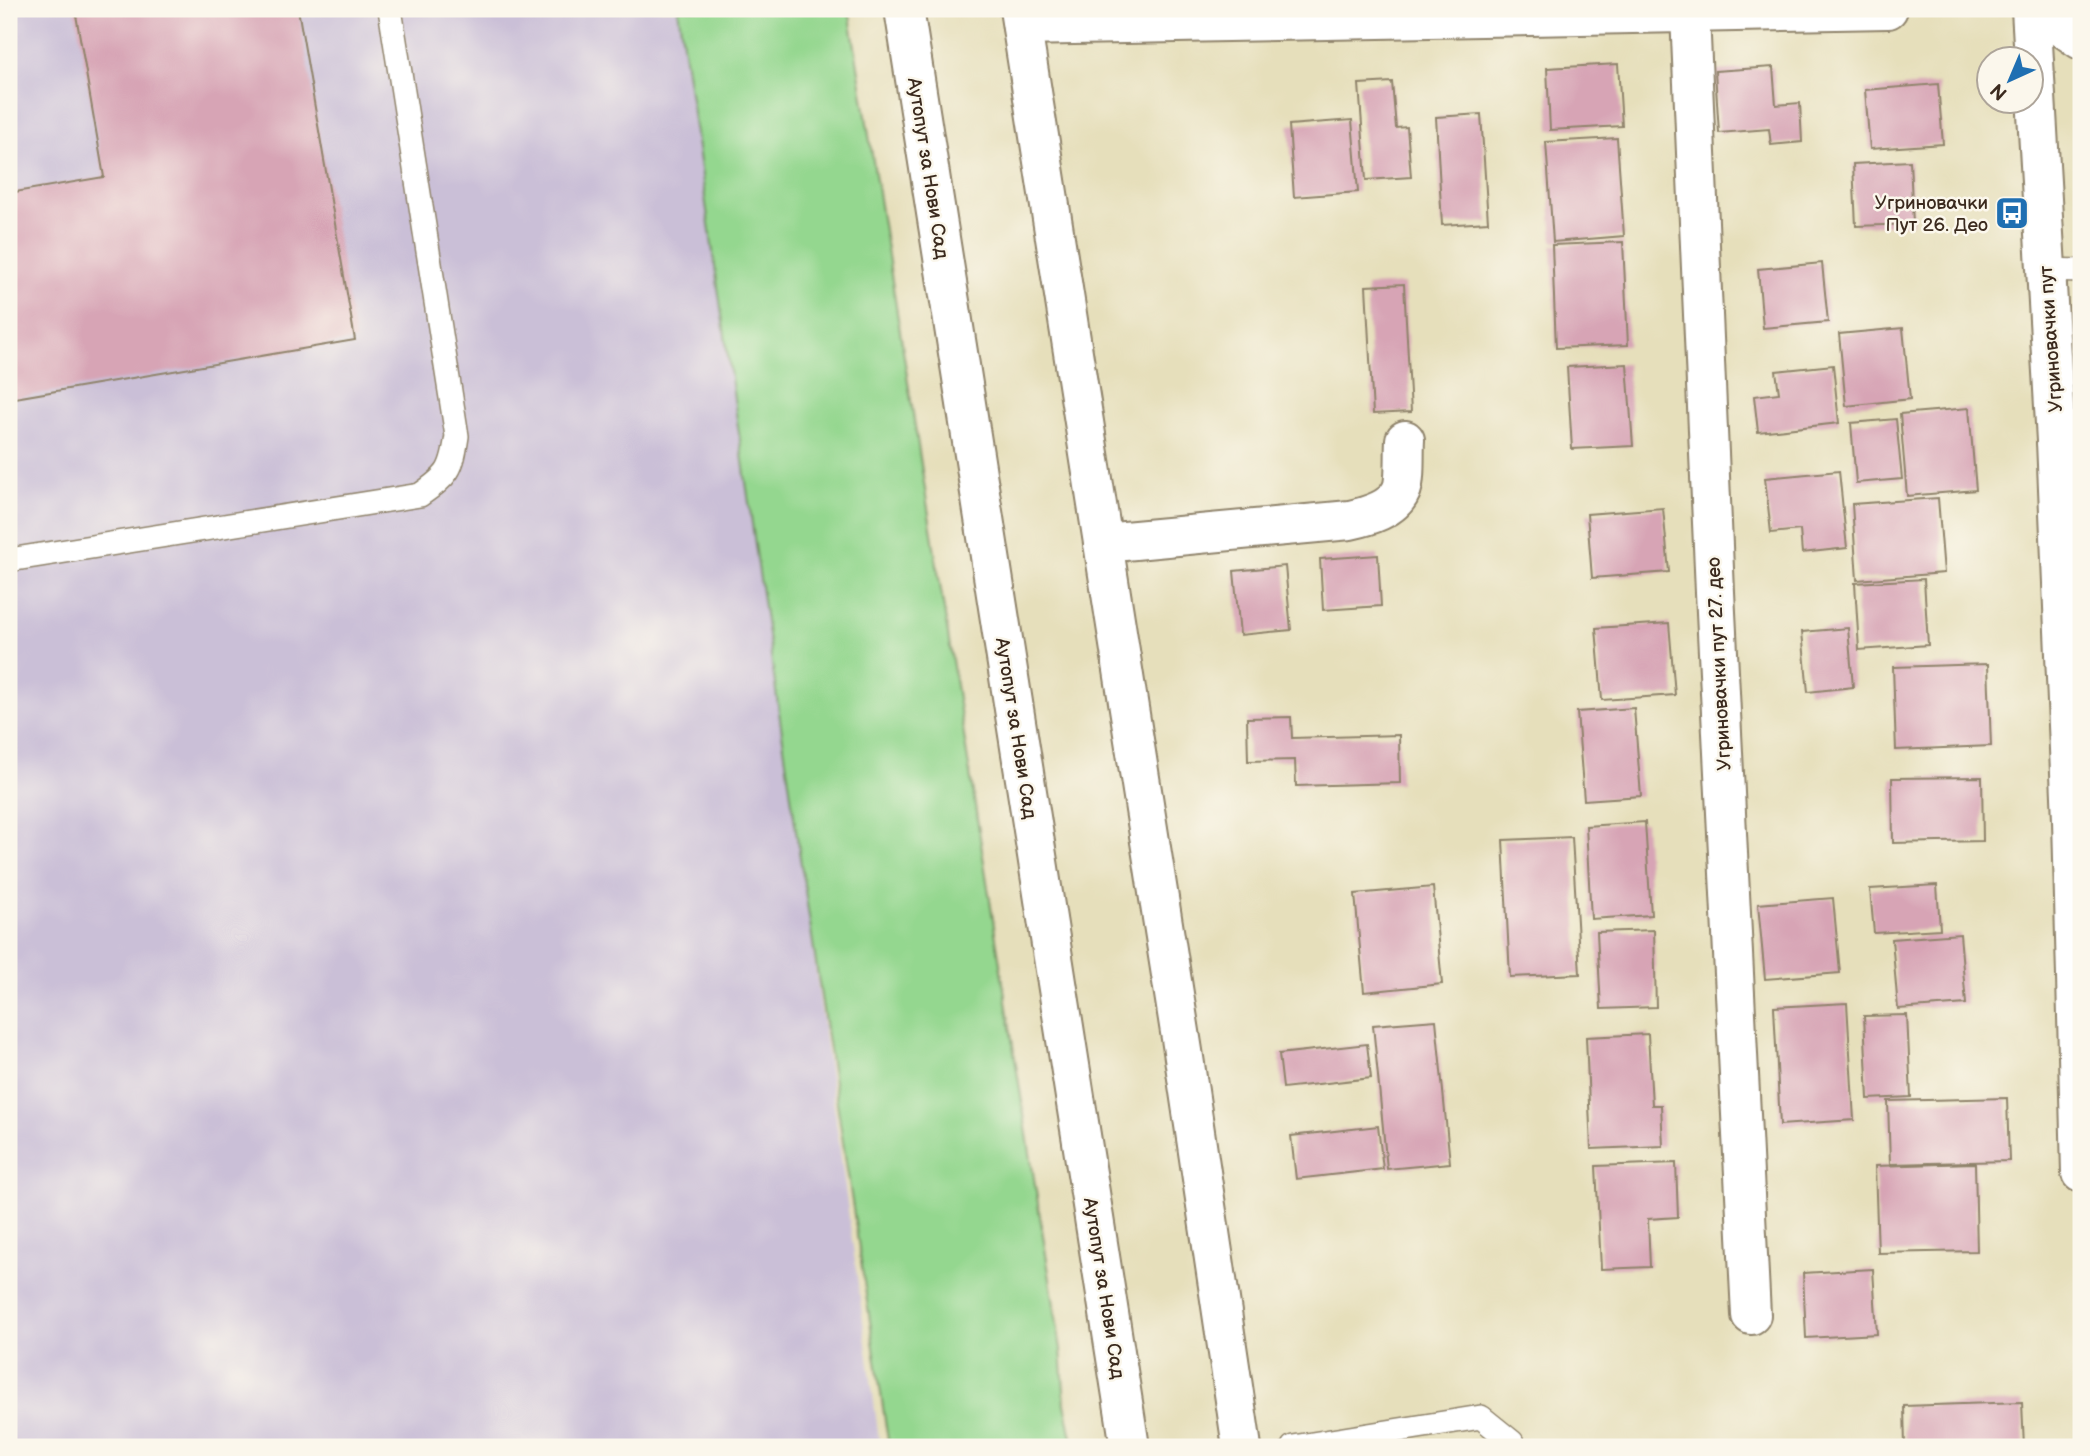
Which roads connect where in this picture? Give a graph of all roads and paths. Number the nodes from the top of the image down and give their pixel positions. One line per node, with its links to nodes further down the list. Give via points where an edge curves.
1 (390, 9): 13 (lane, via 457,436 453,464 438,483 420,495)
2 (904, 9): 19 (street, Аутопут за Нови Сад)
3 (1888, 9): 6 (street)
4 (2033, 9): 8 (street); 9 (street, Угриновачки пут)
5 (1450, 14): 6 (street); 7 (street)
6 (1690, 14): 17 (street, Угриновачки пут 27. део, via 1714,592)
7 (1021, 18): 12 (street)
8 (2081, 40)
9 (2063, 271): 11 (street, Угриновачки пут)
10 (1405, 440): 12 (street, via 1402,490 1371,516)
11 (2069, 445): 14 (street, Угриновачки пут)
12 (1103, 543): 20 (street)
13 (9, 560)
14 (2074, 714): 15 (street, Угриновачки пут)
15 (2080, 1079): 16 (street, Угриновачки пут)
16 (2081, 1173)
17 (1752, 1315)
18 (1349, 1443): 21 (lane); 22 (lane, via 1481,1417)
19 (1130, 1447)
20 (1241, 1447)
21 (1293, 1447)
22 (1514, 1447)

